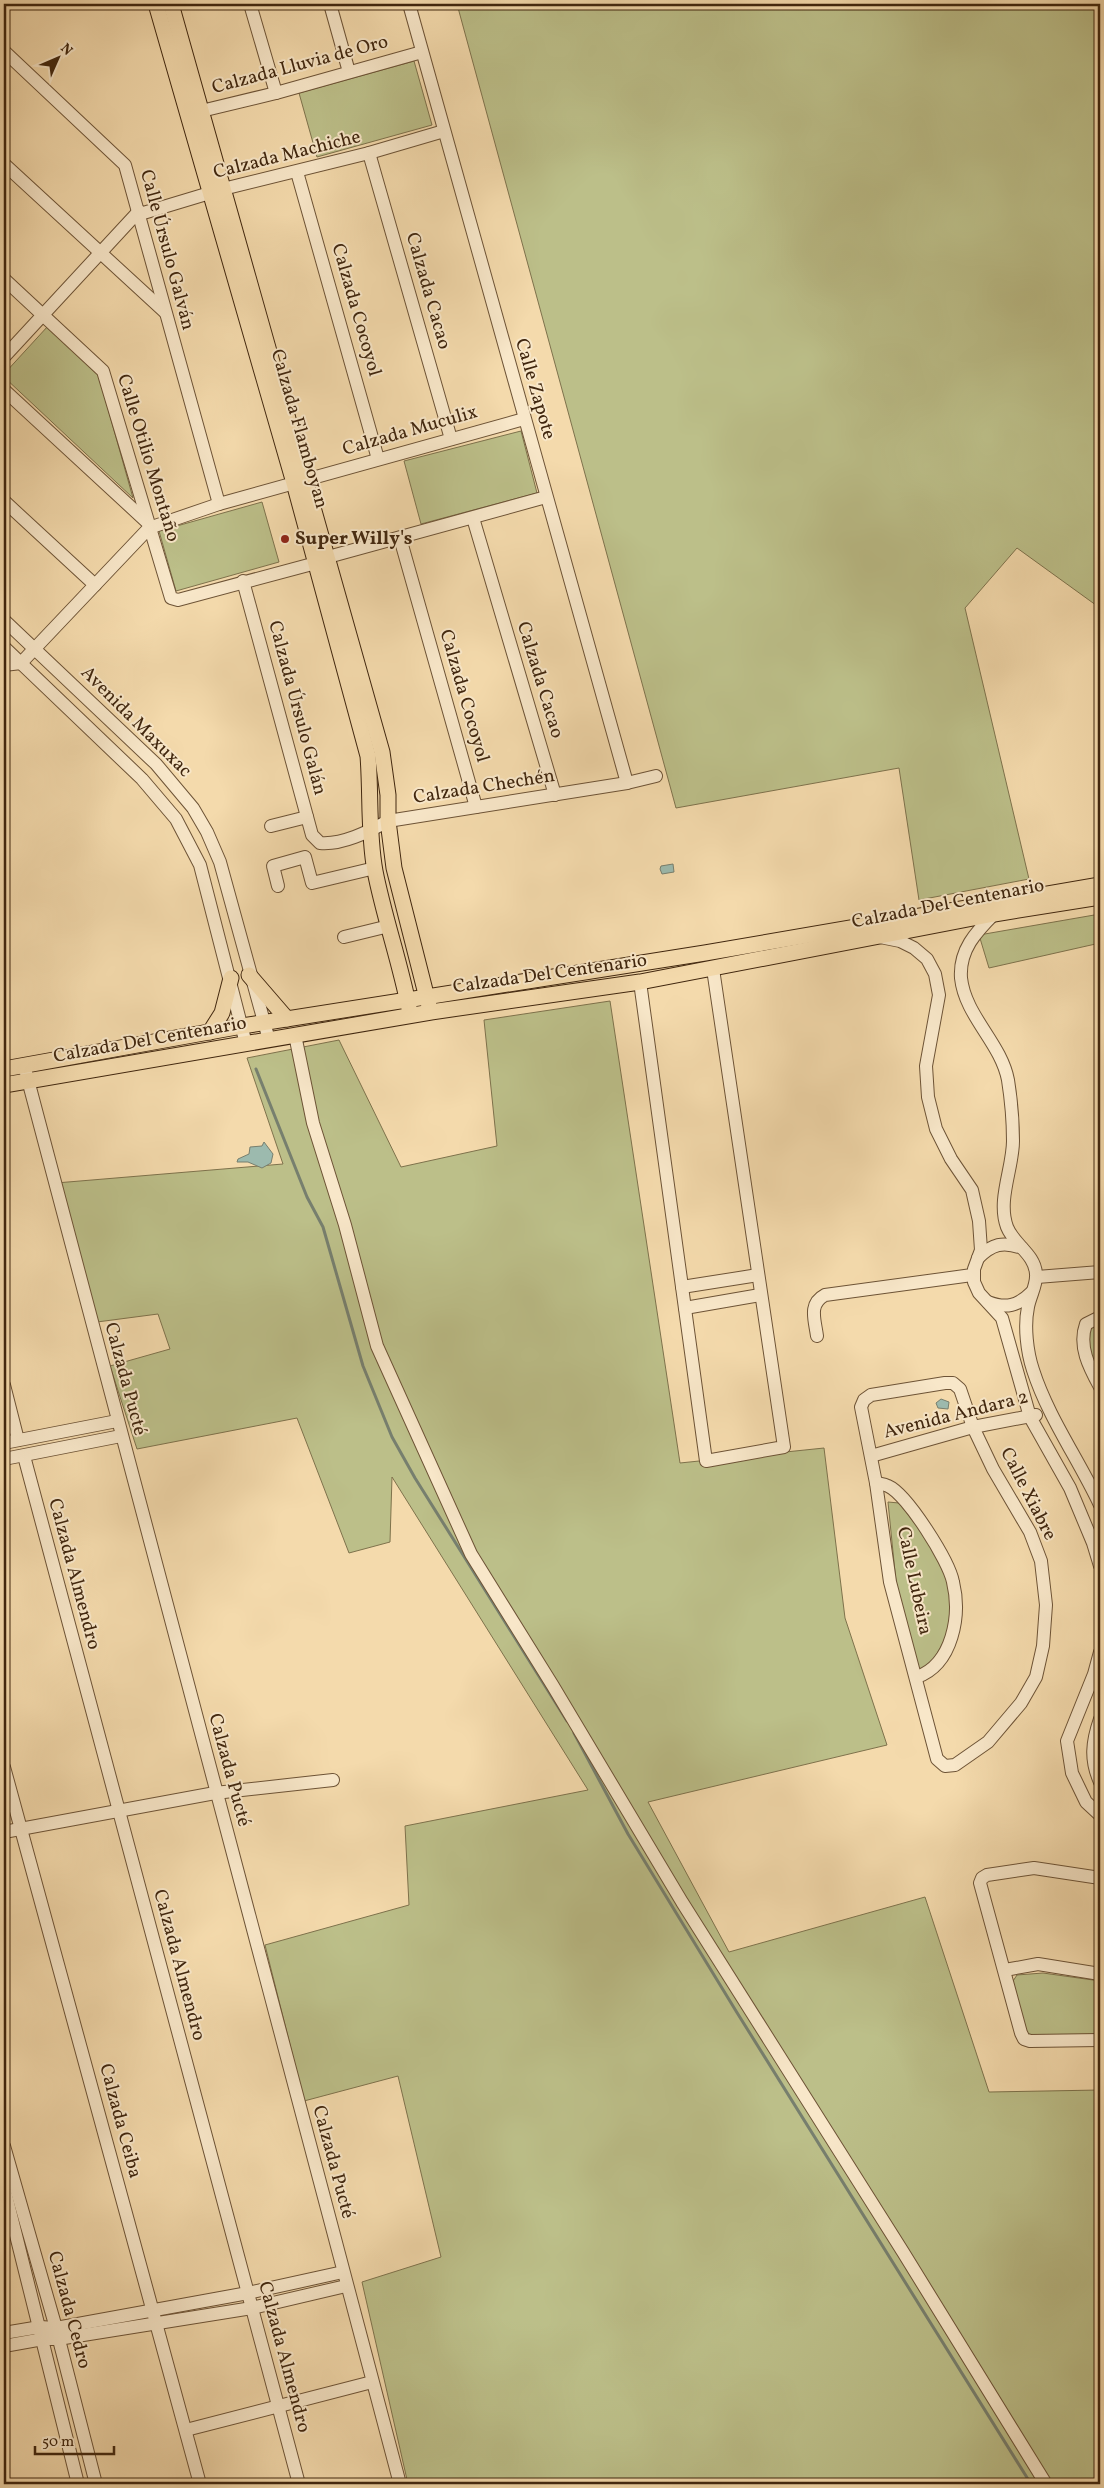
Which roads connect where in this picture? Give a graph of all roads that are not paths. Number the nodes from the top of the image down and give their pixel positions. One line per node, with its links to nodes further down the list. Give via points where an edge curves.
1 (156, 4): 10 (main road, Calzada Flamboyan)
2 (171, 4): 10 (main road, Calzada Flamboyan)
3 (250, 4): 9 (street)
4 (330, 4): 8 (street)
5 (409, 4): 7 (street, Calle Zapote)
6 (4, 51): 16 (street, Calle Úrsulo Galván, via 125,165)
7 (422, 52): 8 (street, Calzada Lluvia de Oro); 11 (street, Calle Zapote)
8 (349, 72): 9 (street, Calzada Lluvia de Oro)
9 (276, 93): 10 (street, Calzada Lluvia de Oro)
10 (194, 112): 15 (main road, Calzada Flamboyan)
11 (444, 131): 12 (street, Calzada Machiche); 23 (street, Calle Zapote)
12 (369, 154): 14 (street, Calzada Machiche); 24 (street, Calzada Cacao)
13 (4, 164): 17 (street)
14 (297, 172): 15 (street, Calzada Machiche); 25 (street, Calzada Cocoyol)
15 (216, 192): 16 (street, Calzada Machiche); 26 (main road, Calzada Flamboyan)
16 (139, 213): 17 (street); 19 (street, Calle Úrsulo Galván)
17 (100, 253): 19 (street); 20 (street)
18 (4, 279): 20 (street, Calle Otilio Montaño)
19 (165, 312): 29 (street, Calle Úrsulo Galván)
20 (43, 315): 21 (street); 31 (street, Calle Otilio Montaño, via 103,371)
21 (4, 357)
22 (4, 390): 31 (street)
23 (524, 418): 24 (street, Calzada Muculix); 27 (street, Calle Zapote)
24 (451, 439): 25 (street, Calzada Muculix)
25 (378, 459): 26 (street, Calzada Muculix)
26 (301, 482): 29 (street, Calzada Muculix); 33 (main road, Calzada Flamboyan)
27 (546, 497): 30 (street); 42 (street, Calle Zapote)
28 (4, 501): 35 (street)
29 (219, 504): 31 (street, Calzada Muculix)
30 (473, 518): 32 (street); 43 (street, Calzada Cacao)
31 (149, 526): 34 (street, Calle Otilio Montaño, via 171,598 178,600); 35 (street)
32 (400, 538): 33 (street); 44 (street, Calzada Cocoyol)
33 (322, 560): 34 (street); 46 (main road, Calzada Flamboyan, via 382,752); 48 (main road, Calzada Flamboyan, via 368,756)
34 (243, 581): 45 (street, Calzada Úrsulo Galán)
35 (95, 585): 38 (street)
36 (4, 620): 38 (street, Avenida Maxuxac)
37 (4, 647): 39 (street, Avenida Maxuxac)
38 (34, 649): 39 (street); 53 (street, Avenida Maxuxac, via 156,764 193,808 220,862)
39 (21, 663): 40 (street); 55 (street, Avenida Maxuxac, via 160,798 189,841 200,865)
40 (4, 665)
41 (656, 776): 42 (street, Calzada Chechén)
42 (627, 783): 43 (street, Calzada Chechén)
43 (555, 795): 44 (street, Calzada Chechén)
44 (476, 807): 46 (street, Calzada Chechén)
45 (307, 817): 47 (street); 49 (street, Calzada Úrsulo Galán, via 312,835)
46 (388, 821): 48 (street, Calzada Chechén); 65 (main road, Calzada Flamboyan, via 394,868)
47 (271, 826)
48 (371, 831): 49 (street, Calzada Chechén, via 329,844); 50 (main road, Calzada Flamboyan)
49 (320, 843)
50 (375, 868): 52 (street, via 312,883 305,857 272,866); 58 (main road, Calzada Flamboyan)
51 (1100, 885): 56 (main road, Calzada Del Centenario)
52 (278, 886)
53 (229, 896): 55 (street); 62 (street, Avenida Maxuxac)
54 (1100, 897): 56 (main road, Calzada Del Centenario)
55 (209, 901): 63 (street, Avenida Maxuxac)
56 (1026, 903): 57 (main road, Calzada Del Centenario); 65 (main road, Calzada Del Centenario)
57 (994, 914): 60 (main road, Calzada Del Centenario); 80 (street, via 976,931 961,963 964,992 997,1052 1008,1080 1013,1141 1004,1206 1008,1227)
58 (389, 926): 59 (street); 66 (main road, Calzada Flamboyan)
59 (344, 937)
60 (880, 937): 61 (main road, Calzada Del Centenario); 81 (street, via 914,948 927,959 935,974 939,994 926,1066 928,1096 936,1129 972,1190 979,1222 981,1250)
61 (713, 969): 64 (main road, Calzada Del Centenario); 83 (street)
62 (249, 975): 69 (main road); 70 (street, Avenida Maxuxac)
63 (230, 978): 71 (street, Avenida Maxuxac); 72 (main road, via 222,1013)
64 (640, 982): 67 (main road, Calzada Del Centenario); 86 (street)
65 (428, 997): 66 (main road, Calzada Del Centenario); 67 (main road, Calzada Flamboyan)
66 (408, 1000): 68 (main road, Calzada Flamboyan); 69 (main road, Calzada Del Centenario)
67 (431, 1012): 68 (main road, Calzada Del Centenario)
68 (411, 1016): 73 (main road, Calzada Del Centenario)
69 (287, 1019): 70 (main road, Calzada Del Centenario)
70 (264, 1023): 71 (main road, Calzada Del Centenario); 74 (street, Avenida Maxuxac)
71 (242, 1026): 72 (main road, Calzada Del Centenario); 75 (street, Avenida Maxuxac)
72 (210, 1032): 76 (main road, Calzada Del Centenario)
73 (295, 1035): 74 (main road, Calzada Del Centenario); 145 (street, via 313,1124 378,1346 471,1554 682,1902)
74 (268, 1040): 75 (main road, Calzada Del Centenario)
75 (246, 1044): 78 (main road, Calzada Del Centenario)
76 (24, 1065): 77 (main road, Calzada Del Centenario); 78 (street, Calzada Pucté)
77 (4, 1069)
78 (27, 1081): 79 (main road, Calzada Del Centenario); 98 (street, Calzada Pucté)
79 (4, 1085)
80 (1022, 1248): 81 (street, via 998,1244); 85 (street, via 1031,1257)
81 (978, 1258): 84 (street)
82 (1100, 1272): 85 (street)
83 (758, 1275): 86 (street); 88 (street)
84 (972, 1275): 89 (street, via 979,1293); 92 (street, via 825,1295 814,1306)
85 (1036, 1277): 87 (street)
86 (682, 1287): 90 (street)
87 (1032, 1292): 89 (street, via 1012,1306); 96 (street, via 1027,1309 1027,1341 1032,1369)
88 (760, 1295): 90 (street); 90 (street, via 784,1447 706,1461)
89 (988, 1302): 97 (street, via 1002,1318)
90 (685, 1308)
91 (1100, 1317): 94 (street, via 1086,1324 1082,1336 1086,1357)
92 (817, 1336)
93 (4, 1384): 101 (street)
94 (1100, 1387)
95 (864, 1400): 99 (street, Calle Xiabre, via 871,1395 953,1383 960,1389); 104 (street, Calle Lubeira, via 861,1407)
96 (1049, 1412): 97 (street, Avenida Andara 2); 107 (street)
97 (1030, 1417): 99 (street, Avenida Andara 2); 108 (street, via 1070,1488 1094,1543)
98 (117, 1421): 100 (street, Calzada Pucté); 101 (street)
99 (973, 1427): 104 (street, Avenida Andara 2); 112 (street, Calle Xiabre, via 1011,1504 1030,1532 1041,1562 1046,1605 1043,1646 1036,1677 1003,1725 988,1742 955,1765)
100 (121, 1436): 103 (street); 116 (street, Calzada Pucté)
101 (18, 1440): 102 (street)
102 (4, 1443)
103 (24, 1456): 105 (street); 117 (street, Calzada Almendro)
104 (871, 1456): 106 (street, Calle Lubeira)
105 (4, 1459)
106 (876, 1483): 110 (street, Calle Lubeira, via 890,1582); 110 (street, via 888,1486 911,1506 953,1580 956,1606 949,1644 940,1661 926,1674)
107 (1100, 1505)
108 (1100, 1566)
109 (1100, 1658): 118 (street, via 1067,1742 1072,1773 1086,1802)
110 (917, 1677): 112 (street, Calle Lubeira, via 937,1759)
111 (1100, 1720): 115 (street, via 1093,1741 1092,1759)
112 (945, 1766)
113 (4, 1767): 119 (street, Calzada Ceiba)
114 (333, 1780): 116 (street)
115 (1100, 1782)
116 (215, 1793): 117 (street); 127 (street, Calzada Pucté)
117 (118, 1810): 119 (street); 129 (street, Calzada Almendro)
118 (1100, 1816)
119 (20, 1829): 120 (street); 131 (street, Calzada Ceiba)
120 (4, 1832)
121 (1100, 1878): 122 (street, via 1034,1868 998,1872 982,1878 980,1883)
122 (1005, 1970): 123 (street, via 1038,1964); 124 (street, via 1024,2039)
123 (1100, 1974)
124 (1100, 2040)
125 (4, 2146): 135 (street, Calzada Cedro)
126 (4, 2187): 134 (street, Calzada Cedro)
127 (343, 2272): 128 (street, Calzada Pucté); 129 (street)
128 (346, 2286): 130 (street); 137 (street, Calzada Pucté)
129 (248, 2293): 130 (street, Calzada Almendro); 131 (street)
130 (252, 2308): 132 (street); 138 (street, Calzada Almendro)
131 (152, 2309): 132 (street, Calzada Ceiba); 135 (street)
132 (156, 2322): 135 (street); 139 (street, Calzada Ceiba)
133 (4, 2333): 134 (street)
134 (41, 2333): 135 (street); 136 (street); 140 (street, Calzada Cedro)
135 (57, 2334): 141 (street, Calzada Cedro)
136 (4, 2346)
137 (372, 2382): 138 (street); 144 (street, Calzada Pucté)
138 (277, 2407): 139 (street); 143 (street, Calzada Almendro)
139 (186, 2430): 142 (street, Calzada Ceiba)
140 (78, 2484)
141 (96, 2484)
142 (200, 2484)
143 (299, 2484)
144 (400, 2484)
145 (1046, 2484)

